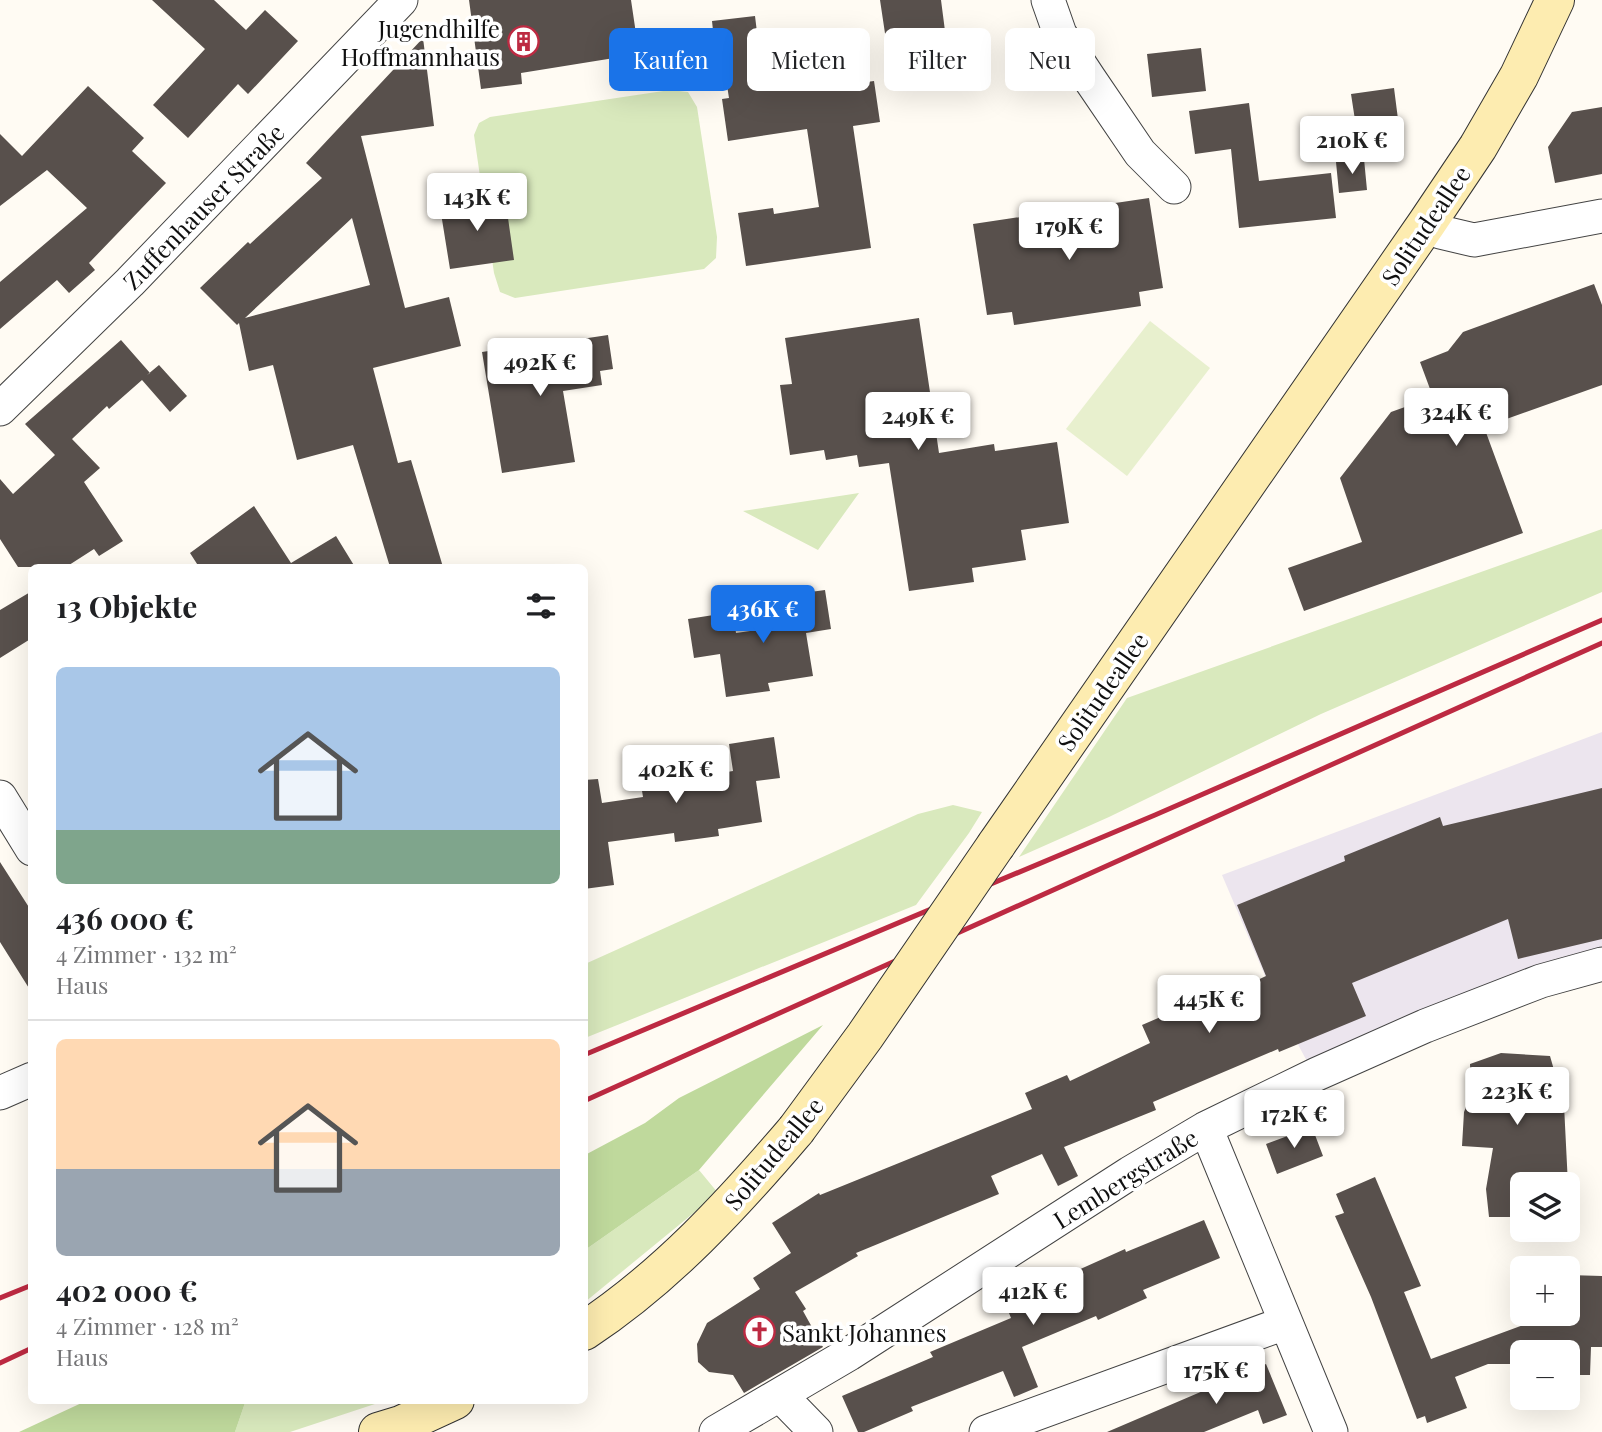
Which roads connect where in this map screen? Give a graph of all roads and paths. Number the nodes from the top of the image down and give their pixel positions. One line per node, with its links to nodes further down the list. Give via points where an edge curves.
1 (401, 0): 7 (street, Zuffenhauser Straße, via 130,282)
2 (1048, 0): 4 (street, via 1059,34 1088,78 1140,153)
3 (1555, 0): 6 (main road, Solitudeallee, via 1519,76)
4 (1174, 187)
5 (1602, 216): 6 (street, via 1474,240 1440,232)
6 (1427, 223): 15 (main road, Solitudeallee, bridge, via 866,1037 796,1130 683,1252)
7 (0, 409)
8 (0, 797): 9 (street)
9 (28, 842)
10 (1602, 964): 13 (street, Lembergstraße, via 1541,981 1425,1026)
11 (28, 1081): 12 (street)
12 (0, 1093)
13 (1206, 1128): 14 (street); 16 (street, Lembergstraße)
14 (1284, 1323): 21 (street); 22 (street)
15 (588, 1328)
16 (780, 1395): 19 (street, Lembergstraße); 20 (street)
17 (447, 1404): 18 (main road)
18 (394, 1430)
19 (716, 1432)
20 (816, 1432)
21 (986, 1432)
22 (1331, 1432)

